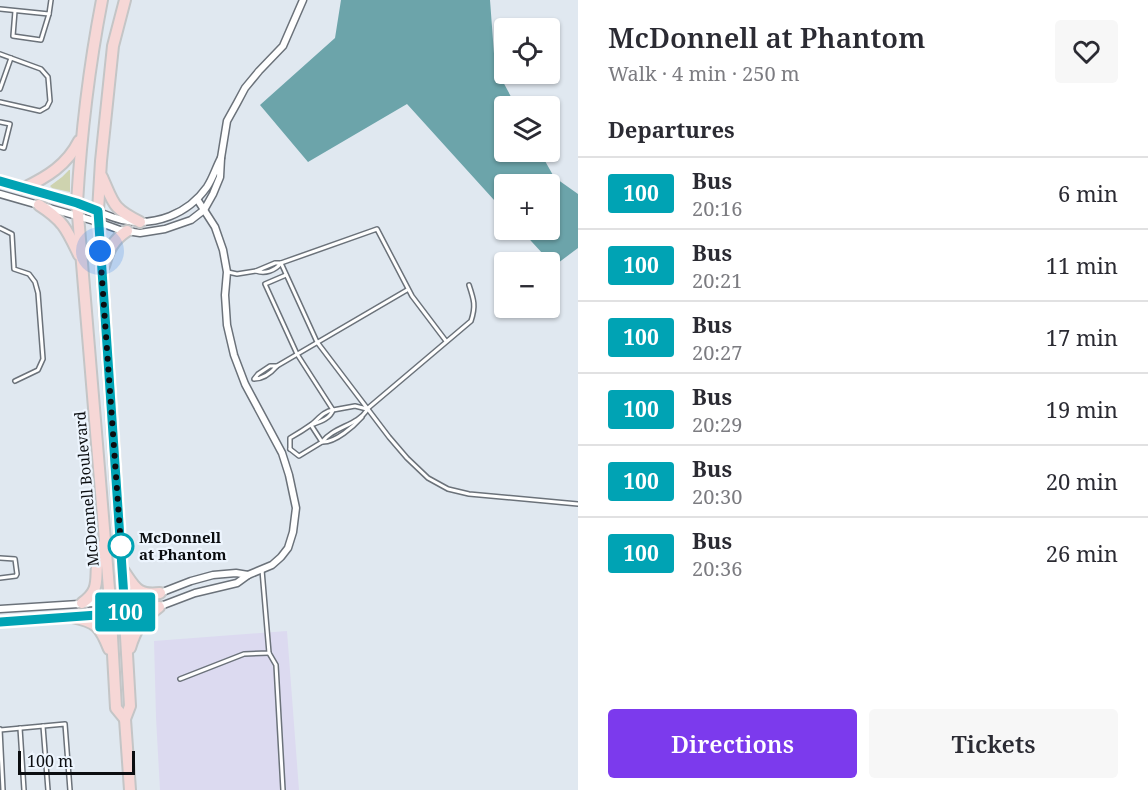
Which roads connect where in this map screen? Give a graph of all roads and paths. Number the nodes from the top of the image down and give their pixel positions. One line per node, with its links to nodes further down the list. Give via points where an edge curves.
1 (51, 0): 7 (lane)
2 (102, 0): 13 (main road, McDonnell Boulevard)
3 (125, 0): 16 (main road, McDonnell Boulevard, via 113,46)
4 (303, 0): 15 (street, via 283,46 245,88 227,121)
5 (0, 9): 6 (lane)
6 (15, 11): 7 (lane); 7 (lane, via 14,36 41,40)
7 (49, 14)
8 (0, 54): 9 (lane)
9 (11, 58): 10 (lane); 11 (lane, via 41,69 48,77 50,101 40,111)
10 (0, 89)
11 (0, 102)
12 (0, 122): 14 (lane, via 10,124 4,148)
13 (83, 132): 18 (main road, via 64,163); 21 (main road, McDonnell Boulevard)
14 (0, 147)
15 (221, 158): 20 (street); 23 (street, via 220,177)
16 (100, 172): 25 (main road, McDonnell Boulevard); 26 (main road, via 114,204)
17 (0, 181): 18 (street)
18 (24, 188): 21 (street)
19 (0, 194): 22 (street)
20 (197, 199): 23 (street); 26 (street, via 164,219)
21 (77, 203): 24 (main road, McDonnell Boulevard); 25 (street)
22 (39, 205): 24 (street); 29 (main road, via 61,222)
23 (204, 210): 28 (street, via 191,220 165,229); 32 (street, via 215,227)
24 (78, 216): 25 (street); 29 (main road, McDonnell Boulevard)
25 (98, 217): 26 (street); 28 (street); 31 (main road, McDonnell Boulevard)
26 (140, 222)
27 (0, 228): 40 (lane, via 12,234 14,269 28,274 38,293 44,359 38,370)
28 (127, 231): 31 (main road, via 114,242)
29 (82, 260): 48 (main road, McDonnell Boulevard)
30 (281, 263): 32 (lane, via 267,272); 33 (lane); 35 (lane, via 376,229)
31 (102, 272): 50 (main road, McDonnell Boulevard)
32 (227, 272): 46 (street, via 227,325 234,355)
33 (286, 274): 37 (lane); 38 (lane, via 265,284)
34 (469, 285): 36 (lane, via 475,311 471,321)
35 (408, 290): 36 (lane); 37 (lane)
36 (446, 341): 41 (lane)
37 (317, 342): 38 (lane); 41 (lane)
38 (297, 354): 39 (lane); 42 (lane)
39 (277, 366): 39 (lane, via 270,366 254,379 260,379)
40 (15, 381)
41 (367, 409): 42 (lane, via 355,406); 44 (lane, via 362,417); 47 (lane, via 407,458 428,478 448,489)
42 (333, 410): 43 (lane)
43 (311, 425): 44 (lane); 45 (lane, via 290,438)
44 (322, 442): 45 (lane, via 299,456)
45 (290, 449): 46 (lane)
46 (282, 453): 51 (street, via 296,508 293,532 281,557)
47 (578, 504)
48 (105, 540): 55 (main road, McDonnell Boulevard); 57 (main road, via 98,556 97,585)
49 (0, 558): 53 (lane, via 15,559 17,575)
50 (122, 569): 54 (main road, via 142,593); 56 (main road, McDonnell Boulevard)
51 (261, 570): 52 (street); 64 (lane)
52 (248, 575): 54 (street, via 213,575); 58 (street, via 237,583)
53 (0, 578)
54 (160, 593): 56 (street)
55 (110, 601): 56 (street); 57 (street); 60 (main road, McDonnell Boulevard)
56 (124, 602): 61 (main road, McDonnell Boulevard)
57 (82, 603): 59 (street)
58 (159, 607): 61 (street); 65 (main road, via 136,630)
59 (0, 609)
60 (111, 613): 61 (street); 62 (street); 66 (main road, McDonnell Boulevard)
61 (125, 613): 65 (main road, McDonnell Boulevard)
62 (72, 617): 63 (street); 66 (main road, via 88,621 100,630)
63 (0, 622)
64 (269, 653): 67 (lane, via 244,654); 77 (lane, via 276,665)
65 (127, 657): 68 (main road, McDonnell Boulevard, via 130,706)
66 (113, 658): 68 (main road, McDonnell Boulevard, via 116,708)
67 (180, 679)
68 (125, 719): 76 (main road)
69 (43, 726): 70 (lane); 74 (lane); 75 (lane, via 65,724)
70 (20, 728): 71 (lane); 73 (lane)
71 (0, 730): 72 (lane)
72 (3, 790)
73 (24, 790)
74 (48, 790)
75 (70, 790)
76 (130, 790)
77 (283, 790)

